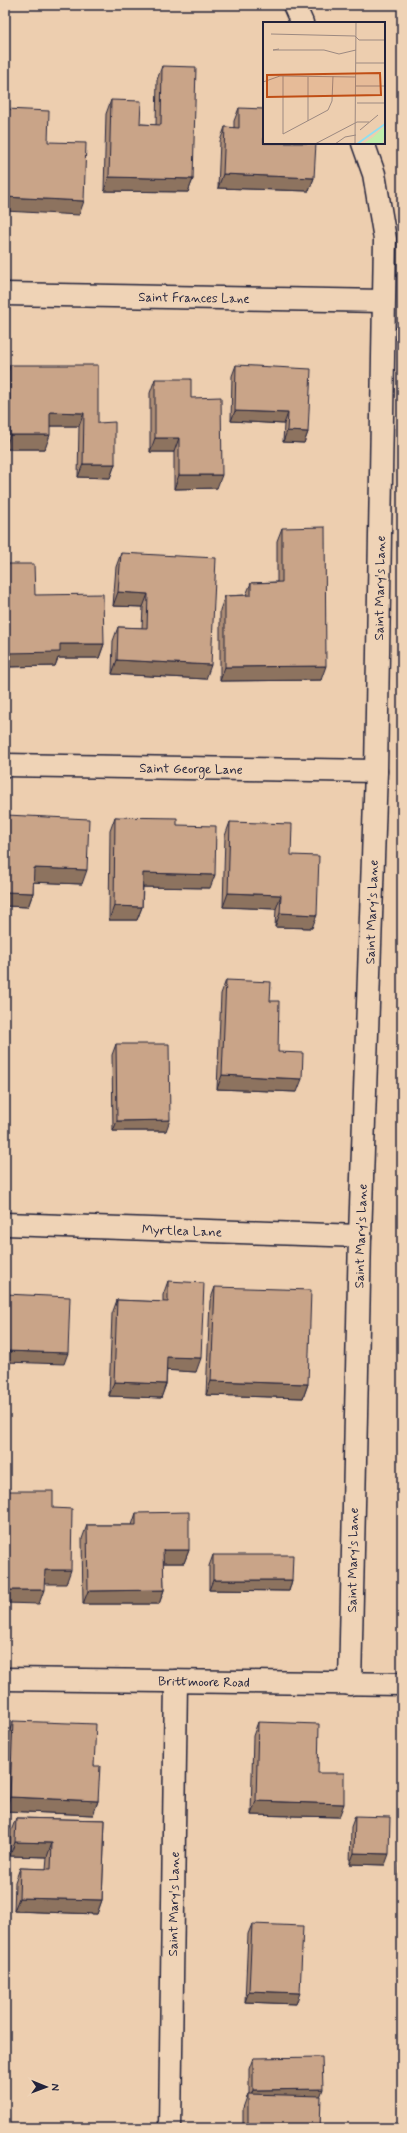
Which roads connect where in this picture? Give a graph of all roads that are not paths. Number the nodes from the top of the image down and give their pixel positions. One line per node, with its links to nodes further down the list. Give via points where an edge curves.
1 (294, 5): 2 (street)
2 (302, 22)
3 (363, 144): 5 (street, Saint Mary's Lane, via 374,174 385,239)
4 (5, 294): 5 (street, Saint Frances Lane)
5 (383, 301): 7 (street, Saint Mary's Lane)
6 (5, 765): 7 (street, Saint George Lane)
7 (376, 771): 9 (street, Saint Mary's Lane)
8 (5, 1224): 9 (street, Myrtlea Lane)
9 (360, 1236): 12 (street, Saint Mary's Lane)
10 (5, 1679): 11 (street, Brittmoore Road)
11 (176, 1681): 12 (street, Brittmoore Road); 14 (street, Saint Mary's Lane)
12 (350, 1684): 13 (street, Brittmoore Road)
13 (402, 1684)
14 (170, 2128)

